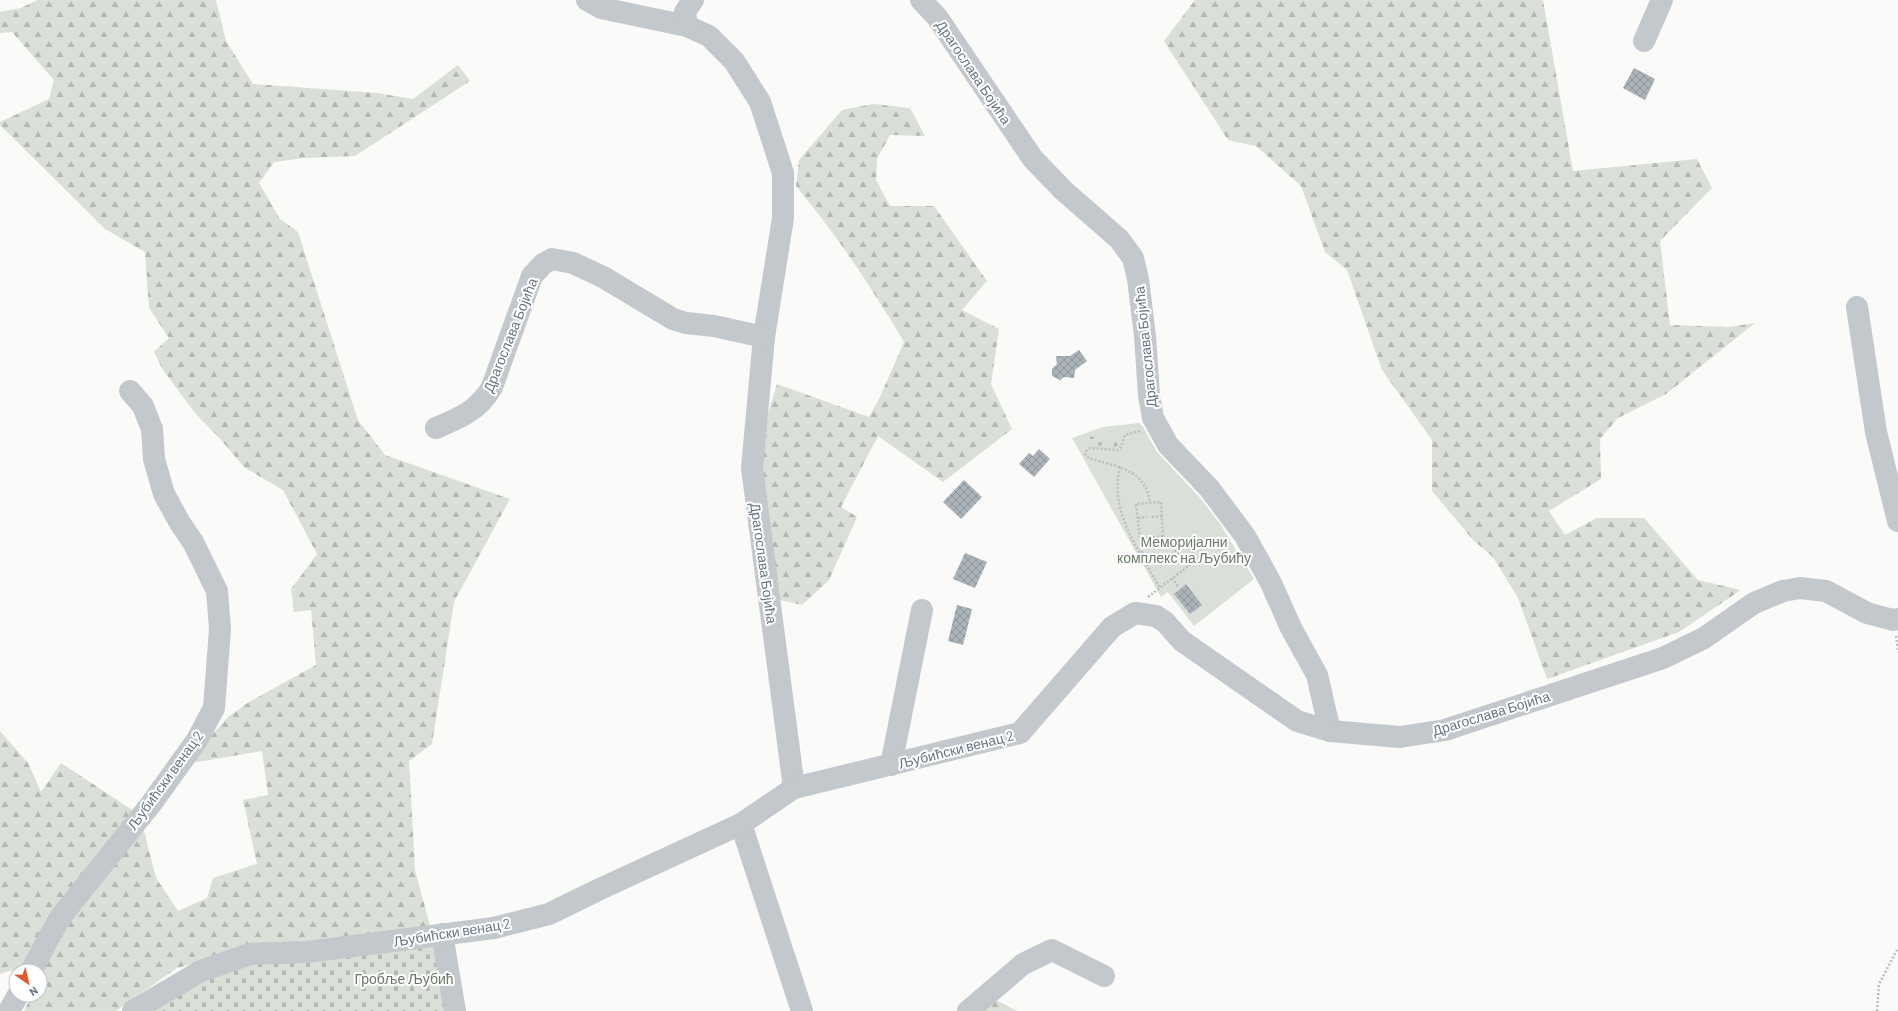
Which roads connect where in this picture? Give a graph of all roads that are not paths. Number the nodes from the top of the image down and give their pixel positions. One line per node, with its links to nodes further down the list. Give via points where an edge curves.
1 (587, 0): 5 (street, Драгослава Бојића, via 601,8)
2 (693, 0): 5 (street, via 685,12)
3 (921, 0): 14 (street, Драгослава Бојића, via 937,17 1033,160 1118,239 1133,258 1138,278 1153,418 1168,445 1209,488 1245,536 1317,675)
4 (1662, 0): 6 (street)
5 (687, 26): 8 (street, Драгослава Бојића, via 709,36 734,61 760,102 783,173 784,218)
6 (1644, 41)
7 (1857, 307): 11 (street, via 1876,432)
8 (764, 337): 10 (street, Драгослава Бојића, via 673,319 598,275 573,263 552,258 532,276 492,387 486,397 470,413); 16 (street, Драгослава Бојића, via 752,468)
9 (130, 391): 19 (street, Љубићски венац 2, via 143,406 152,429 154,459 164,494 193,542 217,591 220,629 214,708 197,740 151,804 59,919)
10 (436, 428)
11 (1898, 521)
12 (922, 610): 15 (street)
13 (1898, 619): 14 (street, Драгослава Бојића, via 1867,613 1826,591 1800,588 1783,591 1754,603 1704,638 1663,658 1445,730 1400,737)
14 (1330, 731): 15 (street, Љубићски венац 2, via 1298,721 1182,641 1156,616 1134,613 1112,627 1020,734)
15 (892, 765): 16 (street, Љубићски венац 2)
16 (794, 788): 17 (street, Љубићски венац 2)
17 (741, 824): 18 (street, Љубићски венац 2, via 549,914 494,928); 23 (street)
18 (442, 934): 21 (street, Љубићски венац 2, via 307,952 250,954 201,970); 22 (street)
19 (35, 963)
20 (1104, 976): 24 (street, via 1052,950 1023,964)
21 (132, 1011)
22 (455, 1011)
23 (802, 1011)
24 (968, 1011)

